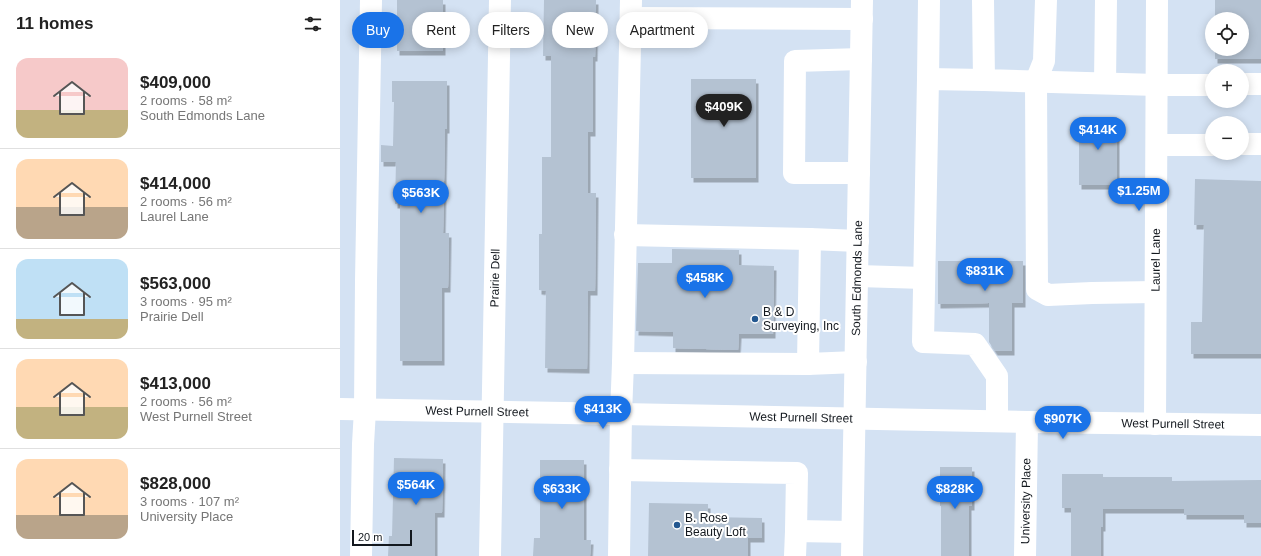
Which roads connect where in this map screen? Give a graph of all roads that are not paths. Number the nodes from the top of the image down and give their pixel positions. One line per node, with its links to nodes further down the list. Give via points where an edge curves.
1 (371, 0): 34 (street)
2 (500, 0): 35 (street, Prairie Dell)
3 (929, 0): 11 (street)
4 (983, 0): 12 (street)
5 (1046, 0): 13 (street, via 1044,61)
6 (1106, 0): 14 (street)
7 (1157, 0): 18 (street, Laurel Lane)
8 (631, 9): 9 (street); 24 (street)
9 (862, 10): 10 (street, South Edmonds Lane)
10 (862, 59): 23 (street, South Edmonds Lane); 23 (street, via 795,61 794,173)
11 (928, 79): 12 (street); 28 (street)
12 (984, 80): 13 (street)
13 (1036, 81): 14 (street); 29 (street, via 1037,289 1048,296)
14 (1105, 83): 18 (street)
15 (1205, 84): 18 (street)
16 (1249, 84): 17 (street)
17 (1261, 84)
18 (1157, 85): 21 (street, Laurel Lane)
19 (1249, 144): 20 (street)
20 (1261, 144)
21 (1156, 145): 22 (street); 29 (street, Laurel Lane)
22 (1205, 145)
23 (859, 173): 26 (street, South Edmonds Lane)
24 (626, 235): 25 (street); 31 (street)
25 (810, 239): 26 (street); 32 (street)
26 (858, 242): 27 (street, South Edmonds Lane)
27 (858, 276): 28 (street); 30 (street, South Edmonds Lane)
28 (924, 278): 38 (street, via 923,342 975,344 997,376)
29 (1155, 292): 40 (street, Laurel Lane)
30 (856, 362): 32 (street); 37 (street, South Edmonds Lane)
31 (623, 363): 32 (street); 36 (street)
32 (808, 364)
33 (340, 409): 34 (street, West Purnell Street)
34 (365, 410): 35 (street, West Purnell Street); 45 (street)
35 (492, 411): 36 (street, West Purnell Street); 46 (street, Prairie Dell)
36 (621, 414): 37 (street, West Purnell Street); 42 (street)
37 (855, 418): 38 (street, West Purnell Street); 44 (street, South Edmonds Lane)
38 (997, 421): 39 (street, West Purnell Street)
39 (1027, 422): 40 (street, West Purnell Street); 50 (street, University Place)
40 (1155, 424): 41 (street, West Purnell Street)
41 (1261, 425)
42 (620, 470): 43 (street, via 797,473); 47 (street)
43 (796, 531): 44 (street); 48 (street)
44 (852, 532): 49 (street, South Edmonds Lane)
45 (361, 556)
46 (490, 556)
47 (619, 556)
48 (795, 556)
49 (852, 556)
50 (1025, 556)

